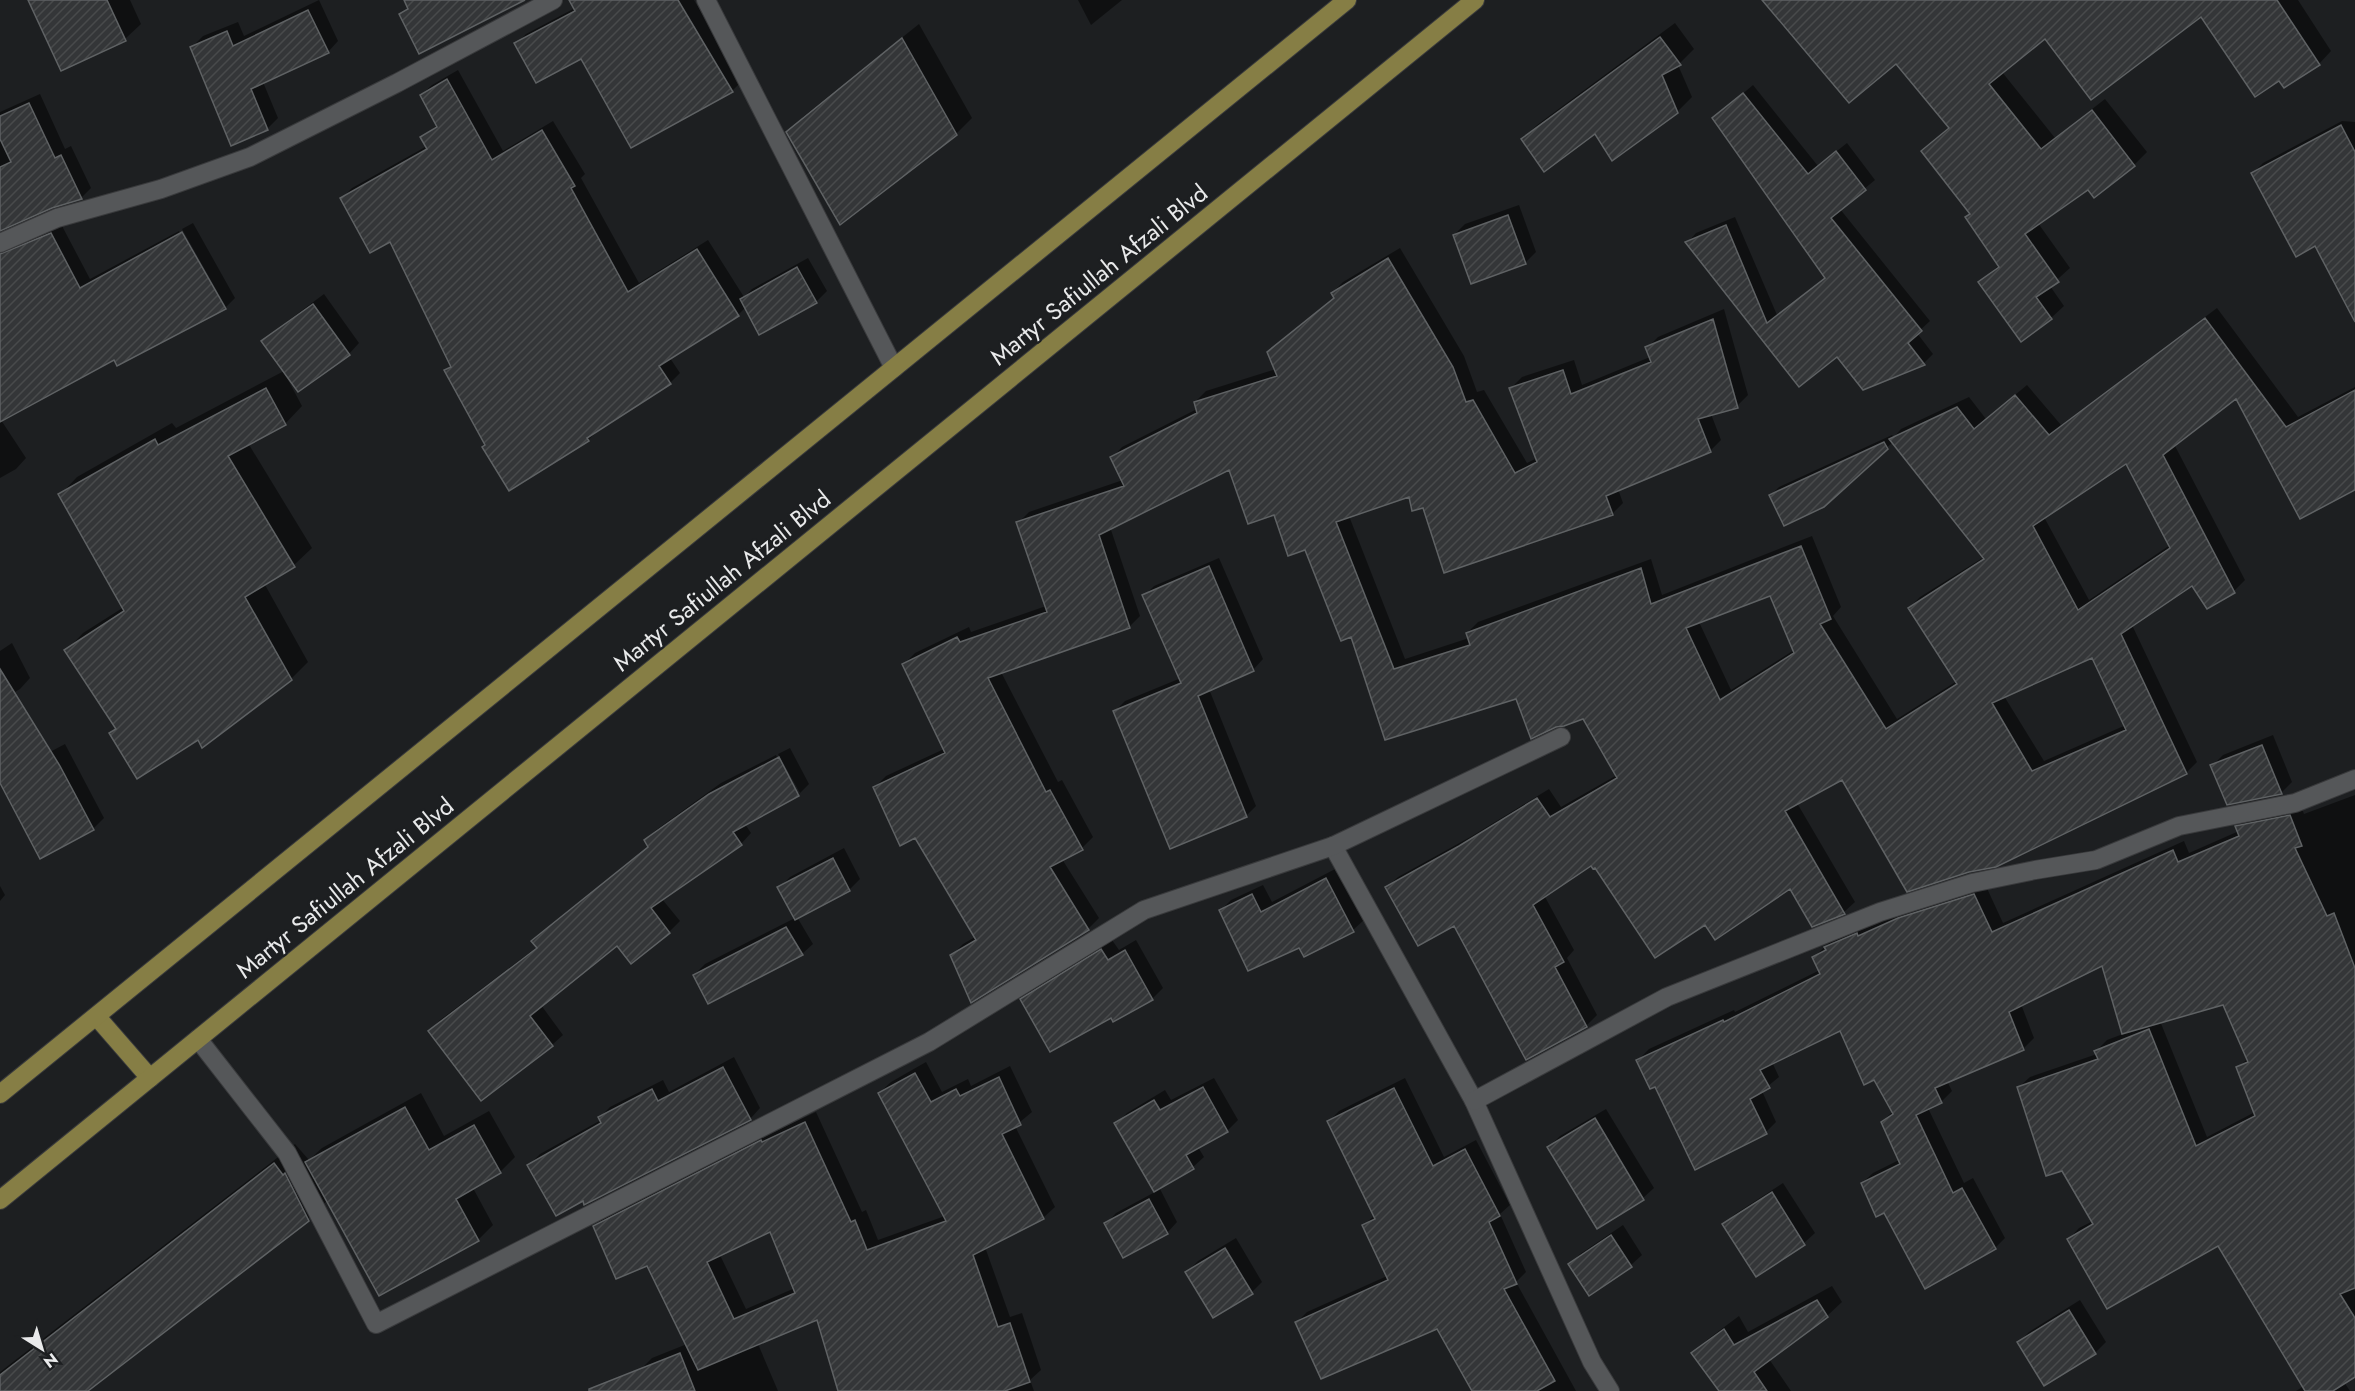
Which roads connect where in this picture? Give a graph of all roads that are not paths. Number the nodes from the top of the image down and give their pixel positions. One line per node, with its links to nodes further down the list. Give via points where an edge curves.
1 (553, 0): 5 (street, via 250,157 161,189 57,218)
2 (706, 0): 6 (street)
3 (1347, 0): 6 (main road)
4 (1475, 0): 11 (main road, Martyr Safiullah Afzali Blvd)
5 (0, 243)
6 (894, 368): 10 (main road)
7 (1560, 737): 9 (street)
8 (2355, 779): 14 (street, via 2295,803 2179,826 2097,860 1972,883 1880,912 1667,997)
9 (1333, 846): 11 (street, via 1144,910 929,1042 376,1324 286,1153); 14 (street)
10 (97, 1017): 12 (main road); 13 (main road)
11 (198, 1039): 12 (main road, Martyr Safiullah Afzali Blvd)
12 (150, 1078): 15 (main road, Martyr Safiullah Afzali Blvd)
13 (0, 1094)
14 (1474, 1101): 16 (street, via 1592,1362)
15 (0, 1200)
16 (1610, 1391)

